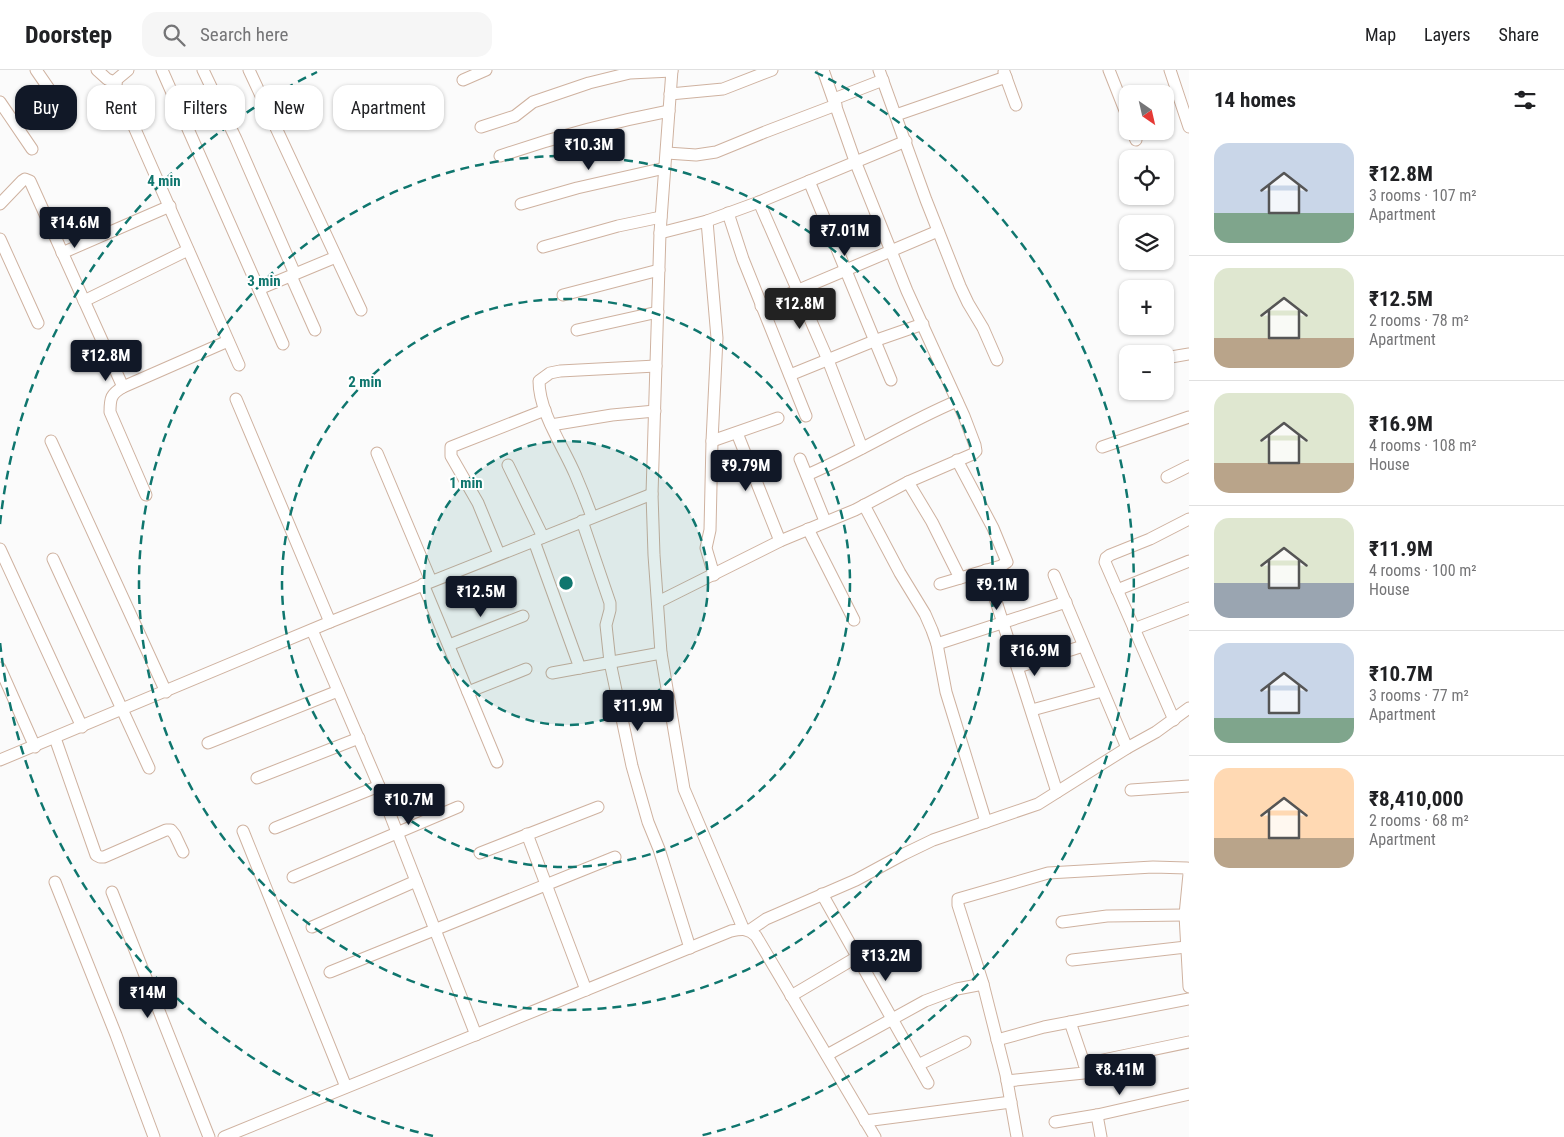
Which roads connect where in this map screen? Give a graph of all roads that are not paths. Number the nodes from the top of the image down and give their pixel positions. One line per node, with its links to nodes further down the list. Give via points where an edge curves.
1 (36, 70): 17 (street)
2 (97, 70): 16 (street)
3 (128, 70): 16 (street)
4 (162, 70): 52 (street)
5 (203, 70): 51 (street)
6 (249, 70): 48 (street)
7 (486, 70): 15 (street)
8 (772, 70): 18 (street, via 723,89)
9 (823, 70): 21 (street)
10 (1109, 70): 19 (street)
11 (1170, 70): 26 (street)
12 (672, 71): 18 (street); 25 (street, via 630,72 589,83 533,102 515,116)
13 (881, 73): 21 (street); 24 (street)
14 (1004, 73): 22 (street); 24 (street)
15 (463, 80)
16 (116, 83): 37 (street)
17 (46, 85)
18 (670, 94): 23 (street)
19 (1119, 95)
20 (0, 102): 28 (street)
21 (835, 102): 29 (street, via 716,152 696,155); 31 (street)
22 (1016, 105)
23 (669, 111): 29 (street); 30 (street, via 549,139)
24 (896, 115): 27 (street)
25 (481, 127)
26 (1189, 127)
27 (906, 141): 31 (street); 41 (street)
28 (32, 150)
29 (666, 153): 32 (street)
30 (500, 156)
31 (854, 161): 33 (street); 46 (street)
32 (665, 168): 36 (street); 39 (street)
33 (809, 181): 34 (street); 50 (street)
34 (760, 202): 38 (street); 53 (street)
35 (0, 204): 47 (street, via 22,181 28,179)
36 (521, 204)
37 (170, 206): 45 (street); 47 (street)
38 (728, 213): 40 (street); 56 (street)
39 (661, 217): 42 (street); 44 (street)
40 (707, 221): 42 (street); 85 (street, via 716,338)
41 (938, 231): 46 (street); 69 (street, via 960,286 984,328)
42 (660, 234): 49 (street)
43 (0, 239): 59 (street)
44 (543, 247)
45 (188, 250): 55 (street); 64 (street)
46 (892, 252): 50 (street); 60 (street)
47 (62, 253): 55 (street)
48 (336, 257): 51 (street); 57 (street)
49 (659, 270): 54 (street); 58 (street)
50 (846, 270): 53 (street); 63 (street)
51 (293, 275): 52 (street); 61 (street)
52 (260, 289): 65 (street)
53 (798, 291): 56 (street); 68 (street)
54 (563, 295)
55 (84, 301): 74 (street)
56 (761, 306): 72 (street)
57 (361, 310)
58 (658, 312): 62 (street); 71 (street)
59 (38, 323)
60 (923, 324): 63 (street); 76 (street)
61 (315, 330)
62 (577, 330)
63 (874, 341): 68 (street); 73 (street)
64 (228, 342): 70 (street); 74 (street)
65 (283, 344)
66 (1189, 354): 67 (street)
67 (1174, 356)
68 (828, 360): 72 (street); 87 (street)
69 (997, 360)
70 (239, 365)
71 (656, 366): 77 (street, via 550,373 540,381 539,388); 78 (street)
72 (790, 375): 79 (street)
73 (891, 380)
74 (122, 387): 97 (street, via 113,393 110,412)
75 (236, 399): 121 (street)
76 (957, 401): 87 (street); 90 (street, via 976,448 973,454)
77 (545, 410): 82 (street); 106 (street, via 451,447 451,456 478,503)
78 (655, 411): 82 (street); 96 (street)
79 (806, 416)
80 (1189, 416): 86 (street)
81 (778, 418): 83 (street)
82 (551, 425): 99 (street, via 575,474)
83 (737, 433): 85 (street); 104 (street)
84 (51, 441): 137 (street)
85 (712, 442): 110 (street, via 710,530 706,548)
86 (1102, 447)
87 (862, 448): 93 (street)
88 (377, 453): 113 (street)
89 (800, 459): 93 (street)
90 (957, 460): 95 (street); 109 (street, via 1007,557 1005,564)
91 (508, 465): 103 (street)
92 (1189, 466): 94 (street)
93 (807, 475): 101 (street)
94 (1167, 477)
95 (908, 482): 98 (street); 112 (street)
96 (652, 494): 99 (street); 116 (street)
97 (146, 495)
98 (864, 505): 101 (street); 125 (street, via 903,580 925,614)
99 (587, 519): 103 (street); 129 (street, via 610,603 606,625)
100 (1189, 519): 115 (street, via 1106,558)
101 (826, 522): 102 (street)
102 (808, 529): 104 (street); 120 (street)
103 (539, 539): 106 (street); 132 (street)
104 (780, 541): 110 (street)
105 (0, 549): 143 (street)
106 (500, 554): 113 (street)
107 (53, 558): 140 (street)
108 (1189, 561): 115 (street)
109 (986, 570): 112 (street); 122 (street)
110 (714, 574): 116 (street)
111 (1054, 575): 117 (street)
112 (960, 578): 114 (street)
113 (427, 583): 121 (street); 126 (street)
114 (940, 584)
115 (1117, 590): 123 (street)
116 (658, 602): 128 (street)
117 (1066, 602): 122 (street); 127 (street)
118 (1189, 608): 123 (street)
119 (523, 616): 126 (street)
120 (854, 620)
121 (330, 622): 124 (street)
122 (1003, 623): 125 (street); 130 (street)
123 (1134, 629): 142 (street)
124 (312, 630): 135 (street); 137 (street)
125 (937, 644): 159 (street, via 946,692)
126 (449, 645): 138 (street)
127 (1084, 646): 130 (street); 136 (street)
128 (661, 653): 129 (street); 176 (street, via 684,789)
129 (610, 662): 132 (street); 179 (street, via 639,793)
130 (1018, 667): 141 (street)
131 (0, 668): 147 (street)
132 (580, 668): 134 (street)
133 (526, 669): 138 (street)
134 (552, 673)
135 (338, 691): 145 (street); 146 (street)
136 (1102, 691): 141 (street); 148 (street)
137 (166, 692): 140 (street)
138 (468, 692): 150 (street)
139 (1189, 708): 142 (street)
140 (123, 710): 143 (street); 151 (street)
141 (1032, 710): 156 (street)
142 (1174, 720): 148 (street)
143 (82, 727): 144 (street)
144 (55, 738): 147 (street); 164 (street, via 96,855 104,857 166,830 175,835)
145 (358, 738): 152 (street); 153 (street)
146 (208, 743)
147 (34, 747): 149 (street)
148 (1127, 748): 156 (street)
149 (0, 760)
150 (498, 762)
151 (149, 768)
152 (257, 778)
153 (378, 786): 160 (street); 162 (street)
154 (1189, 786): 155 (street)
155 (1131, 790)
156 (1057, 792): 159 (street, via 1038,804)
157 (598, 807): 163 (street)
158 (458, 808): 162 (street)
159 (986, 822): 172 (street, via 933,840)
160 (275, 828)
161 (242, 830): 199 (street)
162 (397, 833): 167 (street); 168 (street)
163 (527, 834): 165 (street); 170 (street)
164 (183, 852)
165 (480, 853)
166 (615, 857): 170 (street)
167 (293, 877)
168 (416, 881): 175 (street); 177 (street)
169 (55, 882): 205 (street)
170 (547, 885): 177 (street); 185 (street)
171 (112, 892): 206 (street)
172 (822, 894): 176 (street); 180 (street)
173 (1184, 915): 174 (street, via 1107,916); 178 (street); 183 (street, via 1189,874 1184,867 1048,873 961,897 958,905)
174 (1062, 922)
175 (312, 926)
176 (747, 929): 179 (street, via 731,931); 186 (street, via 756,936)
177 (436, 930): 182 (street); 190 (street)
178 (1186, 947): 181 (street); 184 (street)
179 (690, 948): 185 (street)
180 (857, 958): 186 (street); 188 (street)
181 (1072, 960)
182 (330, 972)
183 (983, 984): 188 (street, via 943,993); 191 (street)
184 (1189, 987)
185 (586, 990): 190 (street)
186 (791, 996): 194 (street)
187 (1189, 999): 189 (street)
188 (891, 1019): 194 (street); 196 (street)
189 (1070, 1022): 191 (street); 195 (street)
190 (476, 1035): 199 (street)
191 (997, 1040): 197 (street)
192 (965, 1042): 196 (street)
193 (1189, 1042): 195 (street)
194 (827, 1056): 203 (street)
195 (1084, 1064): 197 (street, via 1086,1071 1080,1074)
196 (918, 1065): 198 (street)
197 (1007, 1081): 201 (street)
198 (928, 1083)
199 (346, 1088): 207 (street)
200 (1189, 1094): 202 (street)
201 (1011, 1102): 203 (street); 209 (street)
202 (1097, 1115): 204 (street); 210 (street)
203 (865, 1121): 208 (street)
204 (1055, 1122)
205 (154, 1137)
206 (209, 1137)
207 (224, 1137)
208 (875, 1137)
209 (1017, 1137)
210 (1101, 1137)

